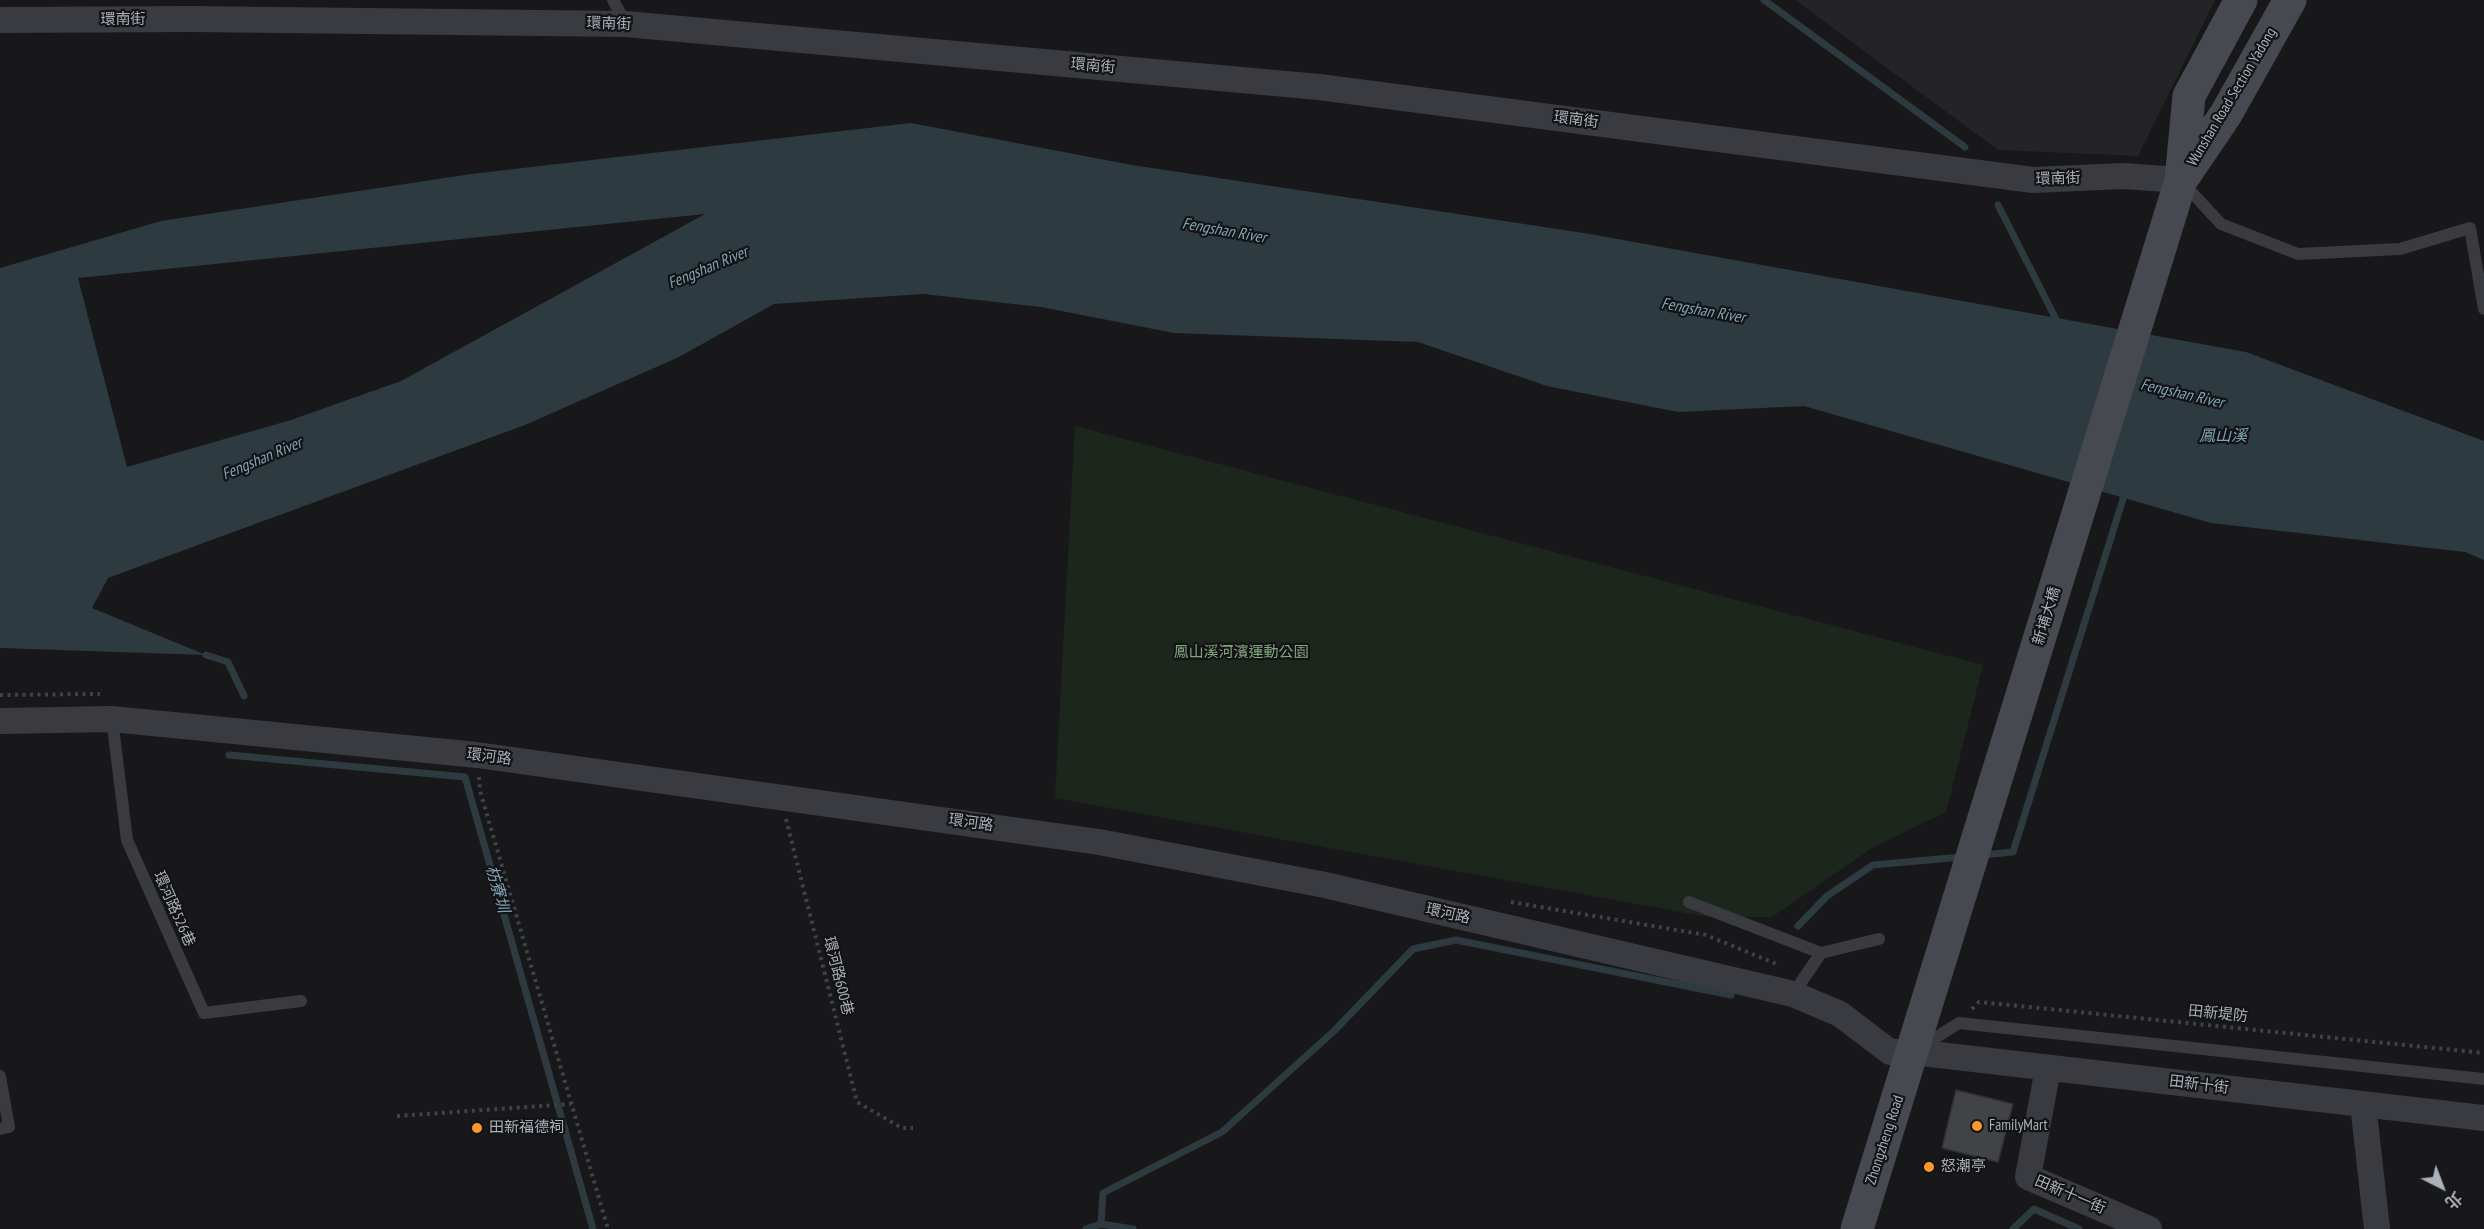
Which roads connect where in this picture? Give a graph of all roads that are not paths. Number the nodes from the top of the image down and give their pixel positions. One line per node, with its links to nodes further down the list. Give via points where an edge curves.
1 (613, 0): 5 (lane)
2 (2241, 0): 6 (main road, Wunshan Road Section Yadong, via 2189,96)
3 (2290, 0): 6 (main road, Wunshan Road Section Yadong, via 2226,114)
4 (0, 20): 5 (street, 環南街)
5 (626, 24): 6 (street, 環南街, via 1319,87 2033,180 2123,176)
6 (2181, 180): 7 (lane, via 2221,224 2298,254 2400,249 2470,228); 15 (main road, 新埔大橋)
7 (2484, 309)
8 (112, 719): 9 (street, 環河路); 13 (street, 環河路, via 477,755 1099,842 1325,885); 14 (lane, 環河路526巷, via 127,840 204,1013)
9 (0, 721)
10 (1689, 902): 12 (lane)
11 (1879, 939): 12 (lane)
12 (1821, 953): 13 (lane)
13 (1793, 994): 15 (street, 環河路, via 1840,1014 1890,1052)
14 (301, 1001)
15 (1913, 1052): 16 (street, 田新十街); 18 (lane, via 1959,1023); 22 (main road, Zhongzheng Road)
16 (2048, 1068): 19 (street, 田新十街); 23 (street, 田新十一街, via 2028,1177)
17 (0, 1077): 21 (lane, via 9,1127)
18 (2484, 1079)
19 (2363, 1104): 20 (street, 田新十街); 24 (street)
20 (2484, 1118)
21 (0, 1129)
22 (1857, 1229)
23 (2149, 1229)
24 (2377, 1229)

